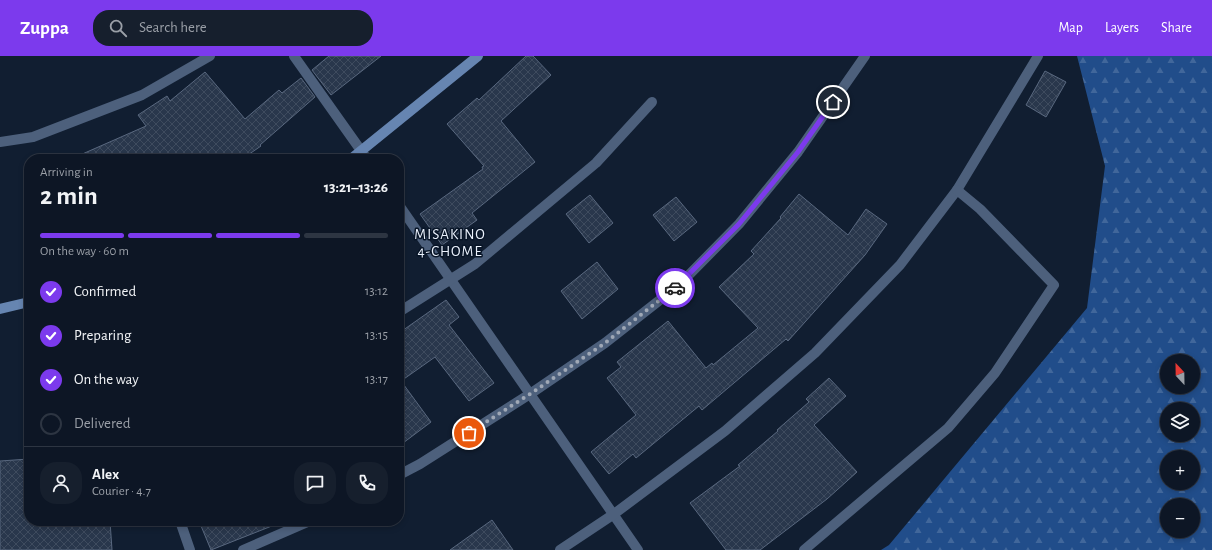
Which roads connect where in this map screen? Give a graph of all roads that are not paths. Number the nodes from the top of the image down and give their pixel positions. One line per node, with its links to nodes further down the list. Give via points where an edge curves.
1 (210, 56): 7 (street, via 142,95 32,137)
2 (294, 56): 8 (street)
3 (478, 56): 9 (street)
4 (865, 56): 16 (street, via 798,152 739,224 679,285 605,343)
5 (1038, 56): 10 (street)
6 (652, 102): 12 (street, via 596,163 475,264)
7 (0, 142)
8 (363, 154)
9 (365, 154)
10 (957, 190): 18 (street, via 900,265 815,353 725,431); 25 (street, via 980,209 1054,285 995,373 948,428)
11 (404, 212): 12 (street)
12 (450, 279): 15 (street); 16 (street)
13 (24, 303): 14 (street)
14 (0, 309)
15 (404, 309)
16 (530, 394): 17 (street); 18 (street)
17 (404, 472)
18 (614, 514): 23 (street); 24 (street)
19 (182, 526): 21 (street)
20 (298, 526): 22 (street)
21 (190, 550)
22 (242, 550)
23 (560, 550)
24 (638, 550)
25 (804, 550)

